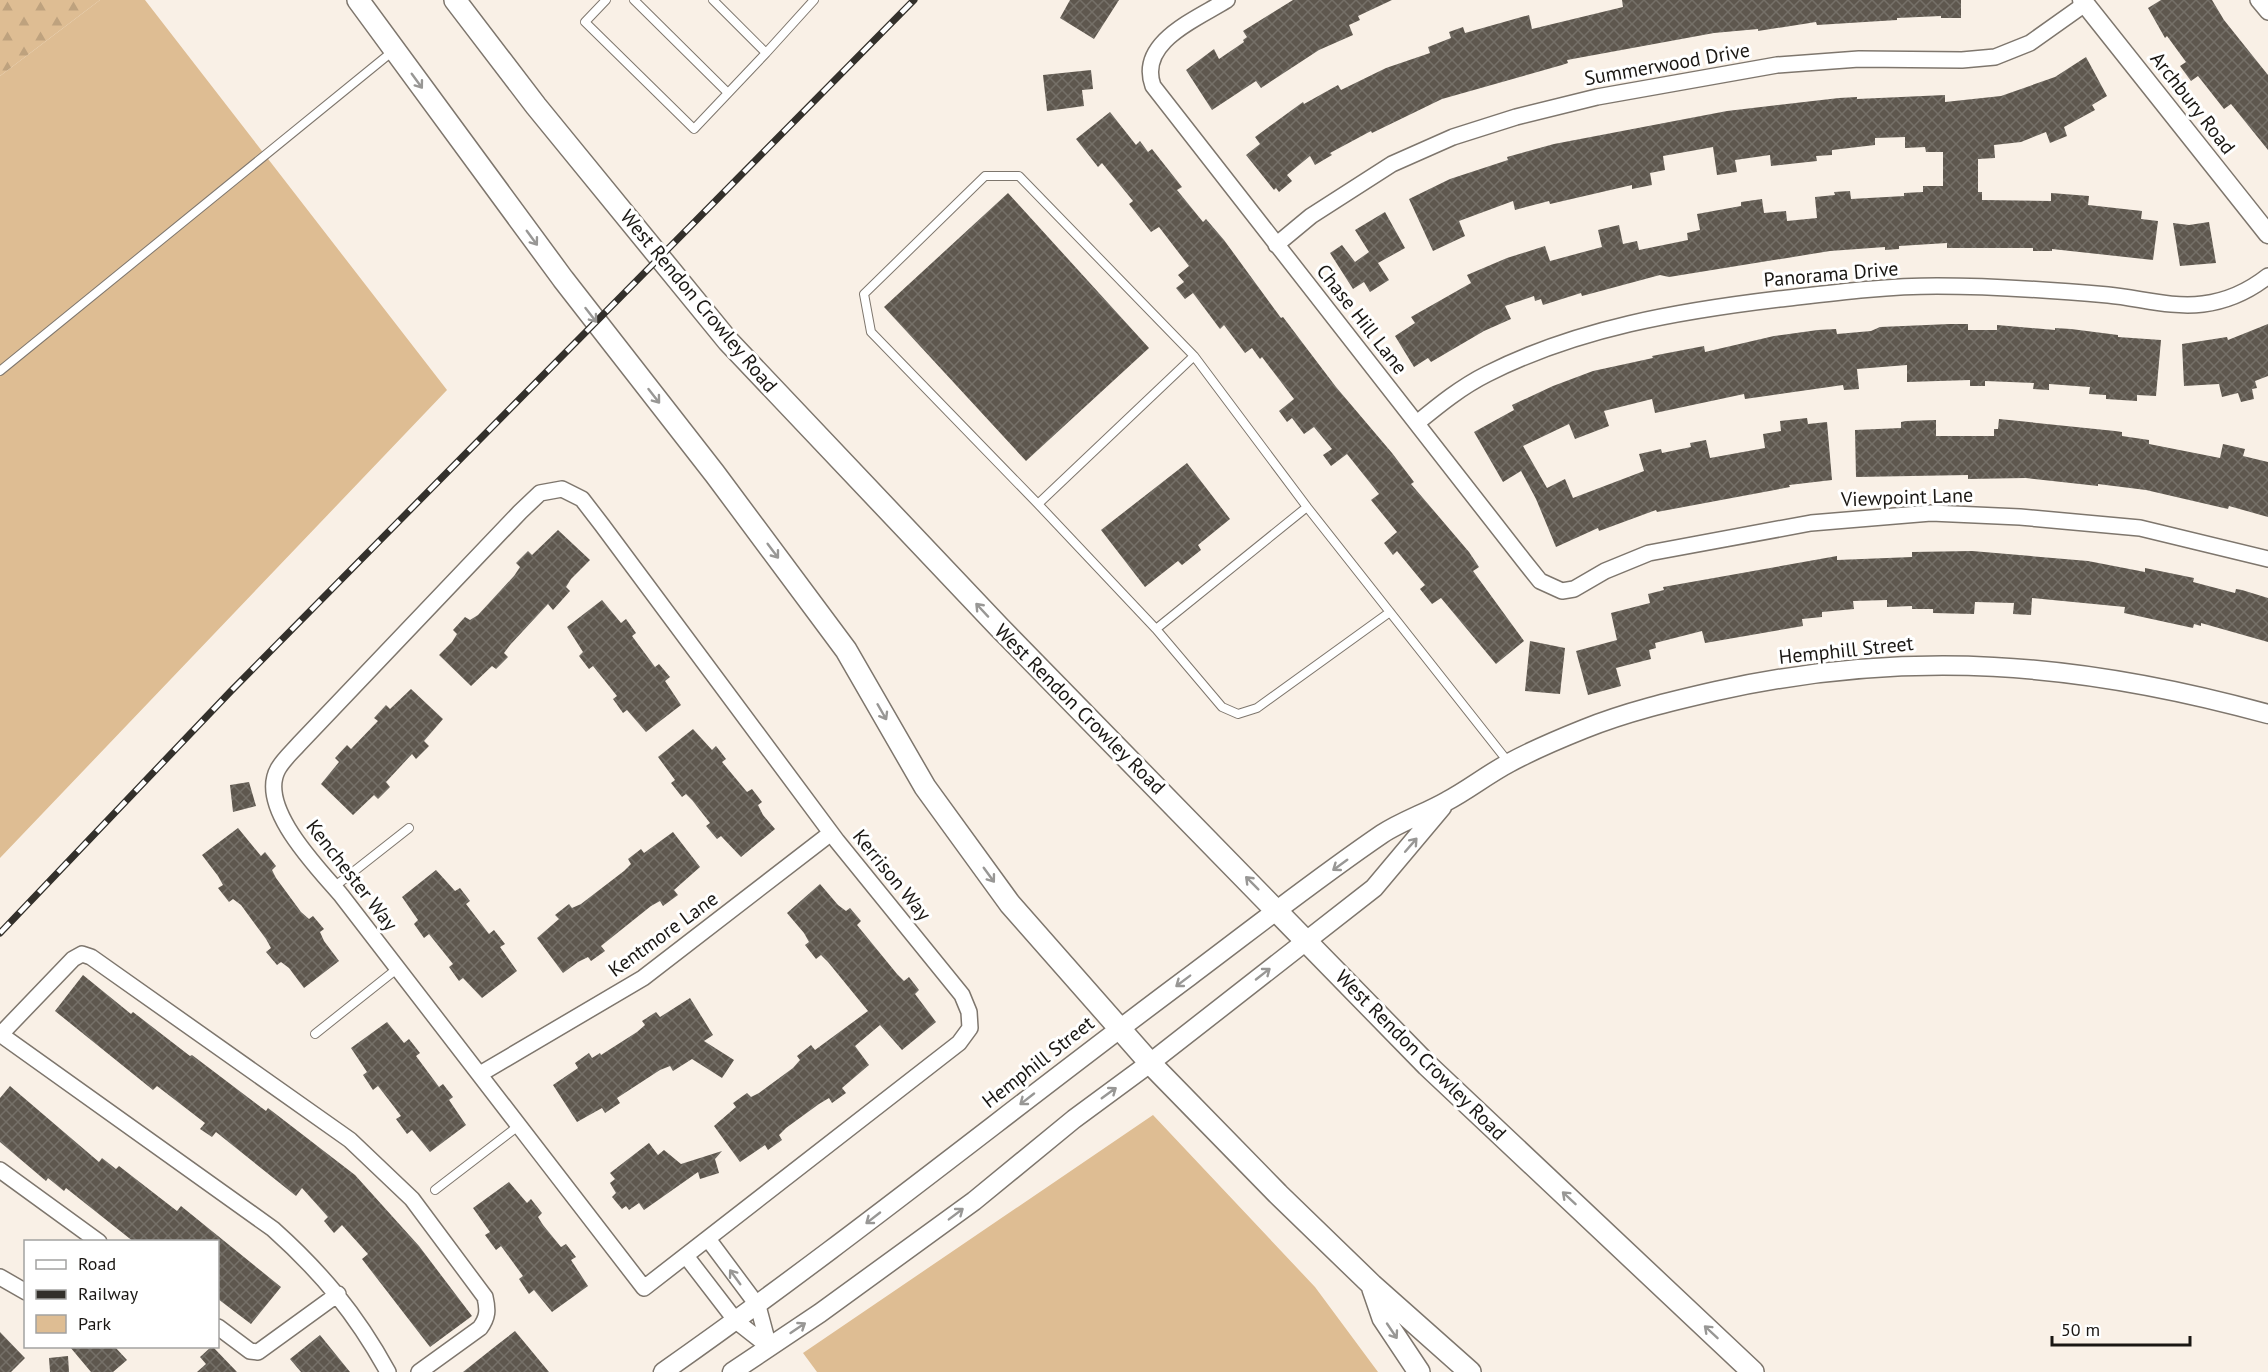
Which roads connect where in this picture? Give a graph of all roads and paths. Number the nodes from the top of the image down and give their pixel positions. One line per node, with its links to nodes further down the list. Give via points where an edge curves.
1 (358, 0): 11 (main road)
2 (455, 0): 33 (main road, West Rendon Crowley Road, one-way to 2, via 999,627 728,341 536,106)
3 (606, 0): 13 (lane, via 585,22 694,129)
4 (634, 0): 13 (lane)
5 (713, 0): 12 (lane)
6 (814, 0): 12 (lane)
7 (1227, 0): 15 (street, Chase Hill Lane, via 1160,45 1149,65 1153,86)
8 (2258, 0): 10 (street)
9 (2084, 2): 14 (street, Archbury Road); 15 (street, Summerwood Drive, via 2030,43 1995,57 1859,59 1777,66 1597,97 1516,117 1453,137 1392,165 1311,216)
10 (2268, 12)
11 (394, 50): 18 (lane); 36 (main road, one-way to 36, via 846,650 925,787 1010,904)
12 (766, 53): 13 (lane)
13 (728, 93)
14 (2268, 234)
15 (1276, 245): 19 (street, Chase Hill Lane)
16 (2268, 276): 19 (street, Panorama Drive, via 2233,297 2202,304 2166,304 2025,288 1935,286 1836,292 1651,317 1524,357 1450,397)
17 (1194, 356): 21 (lane); 21 (lane, via 1019,176 985,176 864,294 871,333); 22 (lane)
18 (0, 372)
19 (1417, 423): 24 (street, Chase Hill Lane, via 1540,581)
20 (562, 489): 31 (street, Kerrison Way, via 582,500 602,525); 32 (street, Kenchester Way, via 540,493 520,512 277,770 274,798 283,820)
21 (1038, 504): 26 (lane)
22 (1308, 507): 25 (lane); 26 (lane)
23 (2268, 559): 24 (street, Viewpoint Lane, via 2140,528 1931,513 1811,523 1649,553 1574,589)
24 (1555, 590)
25 (1390, 612): 26 (lane, via 1257,708 1238,714 1222,707); 28 (lane)
26 (1156, 629)
27 (2268, 714): 28 (street, Hemphill Street, via 2166,687 2093,675 2006,666 1926,664 1761,681 1682,699 1589,727)
28 (1509, 763): 29 (street, Hemphill Street)
29 (1448, 801): 33 (street, Hemphill Street, one-way to 33, via 1387,831); 34 (street, Hemphill Street, one-way to 29, via 1374,888)
30 (409, 828): 32 (lane)
31 (831, 833): 40 (street, Kentmore Lane, via 643,978); 44 (street, Kerrison Way, via 962,995 970,1028 959,1043)
32 (334, 887): 35 (street, Kenchester Way)
33 (1278, 910): 34 (main road, West Rendon Crowley Road); 36 (street, Hemphill Street, one-way to 36)
34 (1306, 940): 39 (street, Hemphill Street, one-way to 34); 62 (main road, West Rendon Crowley Road, one-way to 34, via 1426,1065)
35 (398, 968): 38 (lane); 40 (street, Kenchester Way)
36 (1120, 1028): 39 (main road); 52 (street, Hemphill Street, one-way to 52)
37 (0, 1034): 51 (street, via 273,1229); 57 (street, via 82,954 350,1140 412,1199 485,1297 488,1309 480,1328)
38 (315, 1034)
39 (1150, 1063): 48 (main road); 55 (street, Hemphill Street, one-way to 39, via 974,1202 1074,1119)
40 (480, 1074): 41 (street, Kenchester Way)
41 (517, 1127): 43 (lane); 49 (street, Kenchester Way)
42 (0, 1170): 45 (street)
43 (435, 1190)
44 (708, 1239): 46 (street, Kerrison Way); 52 (street, one-way to 44)
45 (96, 1240)
46 (686, 1256): 49 (street, Kerrison Way); 53 (street)
47 (0, 1277): 50 (street)
48 (1372, 1285): 60 (main road, one-way to 60, via 1383,1318); 61 (main road)
49 (644, 1288)
50 (24, 1291)
51 (338, 1294): 54 (street, via 258,1352 250,1351); 56 (street)
52 (758, 1306): 53 (street, Hemphill Street); 55 (street)
53 (736, 1321): 55 (street); 58 (street, Hemphill Street)
54 (219, 1328)
55 (769, 1347): 59 (street, Hemphill Street)
56 (388, 1372)
57 (419, 1372)
58 (663, 1372)
59 (732, 1372)
60 (1419, 1372)
61 (1470, 1372)
62 (1754, 1372)

